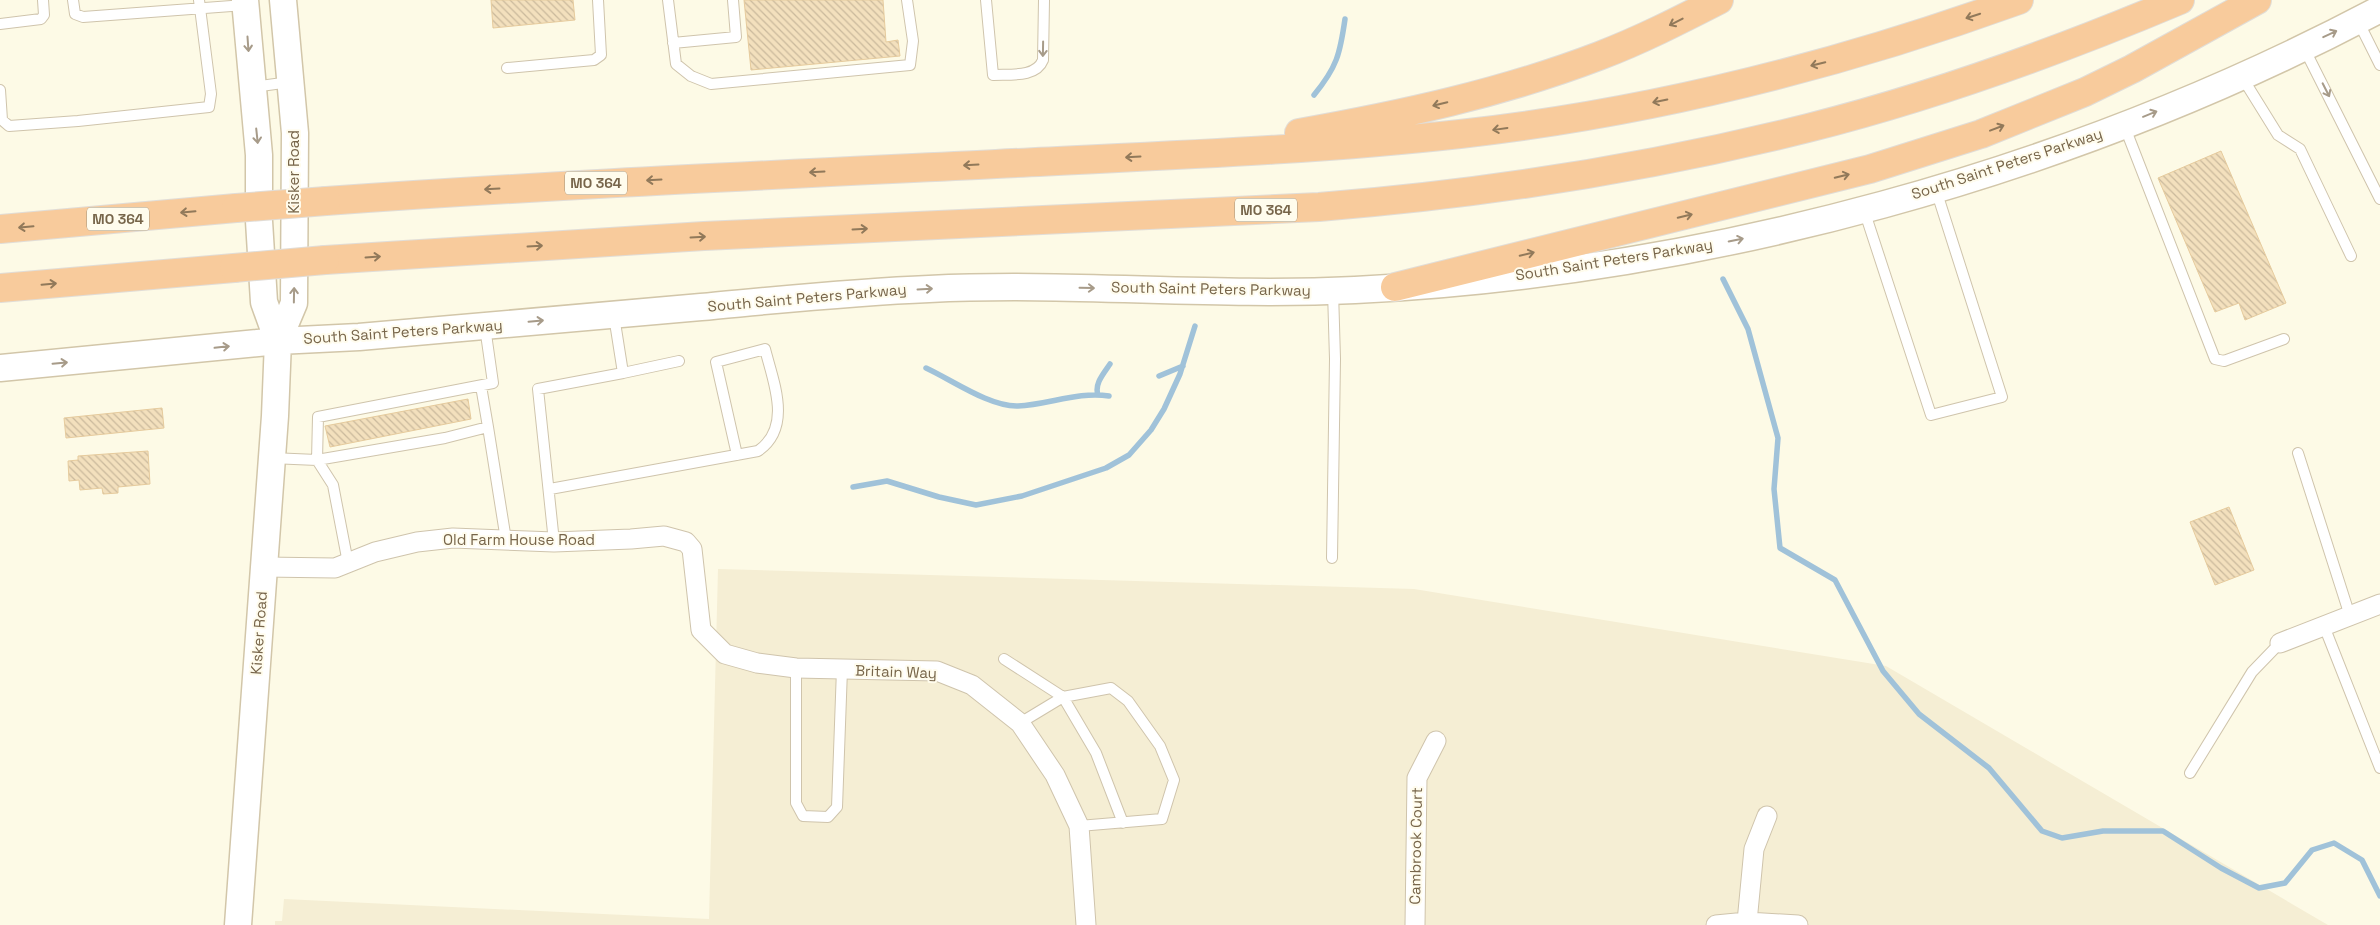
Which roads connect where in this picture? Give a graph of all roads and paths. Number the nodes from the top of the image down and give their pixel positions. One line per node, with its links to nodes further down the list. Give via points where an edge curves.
1 (43, 0): 18 (lane, via 44,15 41,19)
2 (73, 0): 15 (lane, via 75,14 83,17)
3 (283, 0): 24 (main road, Kisker Road)
4 (598, 0): 22 (lane, via 601,55 594,60)
5 (668, 0): 19 (lane)
6 (733, 0): 19 (lane, via 736,37)
7 (907, 0): 19 (lane, via 914,41 910,65 711,84 691,76 676,64)
8 (986, 0): 9 (lane, one-way to 8, via 1043,60 1040,67 1034,72 993,75)
9 (1044, 0)
10 (1719, 0): 28 (highway, one-way to 28, via 1599,56 1512,84 1396,115)
11 (2019, 0): 28 (highway, MO 364, one-way to 28, via 1827,62 1709,90 1558,120 1365,144)
12 (2180, 0): 34 (highway, MO 364, one-way to 12, bridge, via 325,260 704,236 1319,207 1502,188 1618,169 1810,128 2024,61)
13 (2257, 0): 35 (highway, one-way to 13, via 1870,169 1981,134 2101,84)
14 (245, 3): 15 (lane); 25 (main road, Kisker Road, one-way to 25)
15 (200, 4): 26 (lane, via 211,94 209,107 9,126 2,120)
16 (2380, 9): 17 (main road, South Saint Peters Parkway)
17 (2357, 21): 20 (main road, South Saint Peters Parkway, one-way to 17); 21 (lane)
18 (0, 24)
19 (673, 43)
20 (2304, 47): 23 (main road, South Saint Peters Parkway); 30 (lane, one-way to 30)
21 (2380, 65)
22 (507, 68)
23 (2241, 76): 27 (main road, South Saint Peters Parkway, one-way to 23); 33 (lane, via 2278,134 2300,149)
24 (290, 82): 25 (lane); 40 (main road, Kisker Road, one-way to 24, via 294,304 295,133)
25 (252, 88): 40 (main road, Kisker Road, one-way to 40, via 259,155 264,302)
26 (0, 90)
27 (2123, 124): 29 (main road, South Saint Peters Parkway); 39 (lane, via 2215,359 2224,361)
28 (1182, 155): 32 (highway, MO 364, one-way to 32, bridge, via 644,181 326,201)
29 (1936, 188): 31 (main road, South Saint Peters Parkway); 31 (lane, via 2002,397 1930,415)
30 (2380, 199)
31 (1864, 209): 35 (main road, South Saint Peters Parkway, one-way to 31, via 1540,273 1669,253 1770,233)
32 (0, 229)
33 (2351, 256)
34 (0, 288)
35 (1395, 288): 36 (main road, South Saint Peters Parkway)
36 (1333, 290): 37 (main road, South Saint Peters Parkway, one-way to 36, via 932,289); 54 (lane)
37 (614, 315): 38 (main road, South Saint Peters Parkway, one-way to 37); 43 (lane)
38 (485, 326): 40 (main road, South Saint Peters Parkway); 44 (lane, via 493,383)
39 (2284, 339)
40 (278, 341): 42 (main road, South Saint Peters Parkway, one-way to 40); 48 (main road, Kisker Road)
41 (679, 361): 43 (lane)
42 (0, 368)
43 (623, 372): 50 (lane, via 538,389)
44 (481, 386): 45 (lane); 49 (lane, via 318,417)
45 (488, 427): 49 (lane, via 445,438); 51 (lane)
46 (2298, 453): 58 (lane)
47 (737, 455): 47 (lane, via 764,447 778,416 779,404 765,349 716,362); 50 (lane)
48 (271, 458): 49 (lane); 56 (main road, Kisker Road)
49 (317, 460): 55 (lane, via 333,485)
50 (550, 489): 52 (lane)
51 (506, 540): 52 (street, Old Farm House Road); 55 (street, Old Farm House Road, via 453,538 417,542 375,552)
52 (554, 542): 53 (street, Old Farm House Road, via 664,536)
53 (686, 542): 62 (street, Britain Way, via 692,549 701,630 725,654 757,663)
54 (1332, 558)
55 (348, 563): 56 (street, Old Farm House Road, via 335,568)
56 (264, 567): 73 (main road, Kisker Road)
57 (2380, 604): 58 (street)
58 (2350, 616): 59 (street)
59 (2324, 626): 60 (street); 67 (lane)
60 (2280, 643): 68 (lane, via 2252,672)
61 (1004, 660): 64 (lane)
62 (796, 668): 63 (street, Britain Way); 63 (lane, via 796,803 803,816 828,817 837,807)
63 (842, 670): 65 (street, Britain Way, via 937,671 972,684)
64 (1063, 697): 65 (lane); 70 (lane, via 1096,753); 70 (lane, via 1110,688 1128,701 1160,746 1174,780 1162,819)
65 (1020, 724): 71 (street, Britain Way, via 1055,775)
66 (1436, 741): 75 (street, Cambrook Court, via 1417,778)
67 (2380, 768)
68 (2190, 773)
69 (1767, 816): 72 (street, via 1754,849)
70 (1123, 823): 71 (lane)
71 (1079, 826): 74 (street, Britain Way)
72 (1747, 922): 76 (street); 77 (street)
73 (238, 925)
74 (1086, 925)
75 (1414, 925)
76 (1716, 925)
77 (1798, 925)

